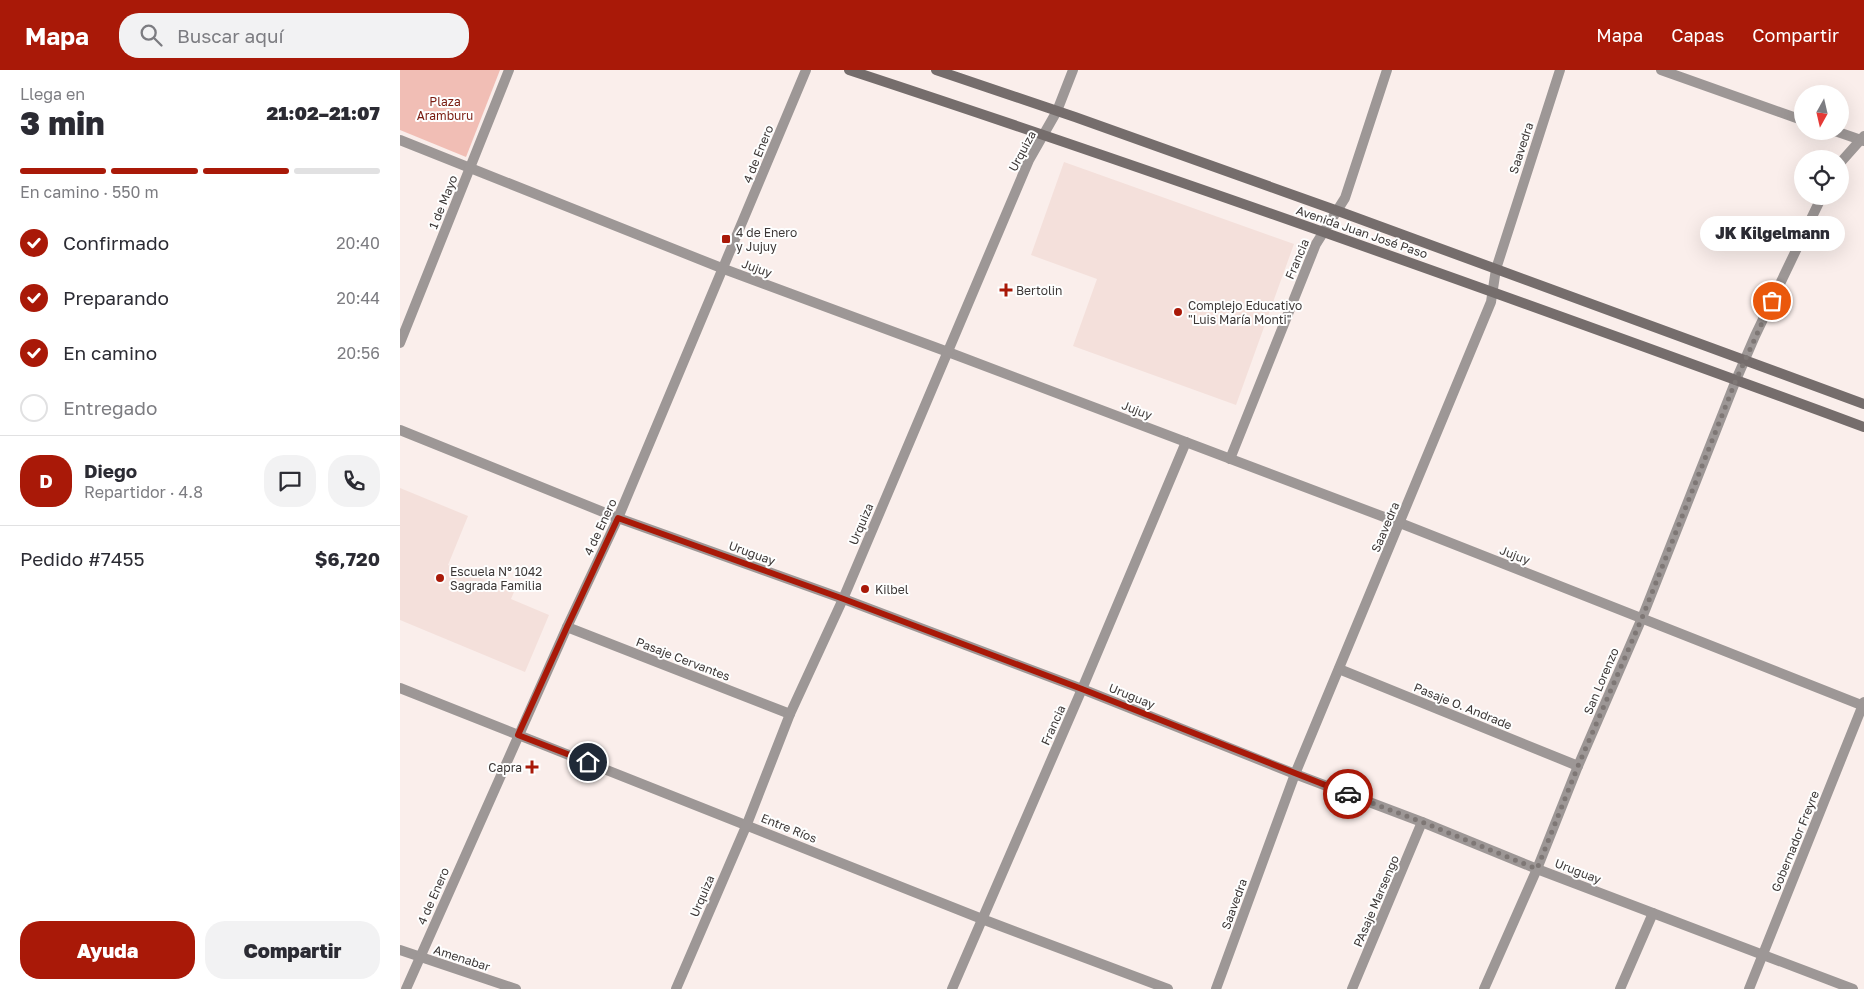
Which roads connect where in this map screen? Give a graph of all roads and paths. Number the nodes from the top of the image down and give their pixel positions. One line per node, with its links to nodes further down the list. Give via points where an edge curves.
1 (509, 70): 17 (street, 1 de Mayo)
2 (806, 70): 21 (street, 4 de Enero)
3 (849, 70): 12 (main road, Avenida Juan José Paso)
4 (936, 70): 10 (main road, Avenida Juan José Paso)
5 (1073, 70): 10 (street, Urquiza)
6 (1387, 70): 19 (street, Francia)
7 (1560, 70): 22 (street, Saavedra)
8 (1661, 70): 9 (street)
9 (1675, 72): 11 (street)
10 (1057, 110): 12 (street, Urquiza); 19 (main road, Avenida Juan José Paso)
11 (1794, 117)
12 (1044, 134): 20 (main road, Avenida Juan José Paso); 25 (street, Urquiza, via 1029,160)
13 (1849, 135): 14 (street)
14 (1863, 139): 16 (street)
15 (400, 140): 17 (street, Jujuy)
16 (1849, 154)
17 (470, 168): 21 (street, Jujuy); 24 (street, 1 de Mayo)
18 (1818, 205): 26 (street, San Lorenzo)
19 (1338, 211): 20 (street, Francia); 22 (main road, Avenida Juan José Paso)
20 (1324, 232): 23 (main road, Avenida Juan José Paso); 32 (street, Francia, via 1316,244)
21 (724, 269): 25 (street, Jujuy); 33 (street, 4 de Enero)
22 (1496, 269): 23 (street, Saavedra); 26 (main road, Avenida Juan José Paso)
23 (1493, 292): 27 (main road, Avenida Juan José Paso); 34 (street, Saavedra)
24 (400, 343)
25 (948, 352): 31 (street, Jujuy); 35 (street, Urquiza)
26 (1745, 360): 27 (street, San Lorenzo); 28 (main road, Avenida Juan José Paso)
27 (1736, 380): 29 (main road, Avenida Juan José Paso); 36 (street, San Lorenzo)
28 (1864, 404)
29 (1864, 427)
30 (400, 430): 33 (street, Uruguay)
31 (1186, 442): 32 (street, Jujuy); 40 (street, Francia)
32 (1230, 459): 34 (street, Jujuy)
33 (618, 518): 35 (street, Uruguay); 37 (street, 4 de Enero)
34 (1400, 523): 36 (street, Jujuy); 38 (street, Saavedra)
35 (843, 599): 40 (street, Uruguay); 42 (street, Urquiza)
36 (1642, 618): 41 (street, Jujuy); 44 (street, San Lorenzo)
37 (567, 627): 42 (street, Pasaje Cervantes); 43 (street, 4 de Enero)
38 (1339, 669): 44 (street, Pasaje O. Andrade); 45 (street, Saavedra)
39 (400, 688): 43 (street, Entre Ríos)
40 (1082, 689): 45 (street, Uruguay); 50 (street, Francia)
41 (1864, 704): 52 (street, Gobernador Freyre)
42 (790, 714): 47 (street, Urquiza)
43 (518, 735): 47 (street, Entre Ríos); 53 (street, 4 de Enero)
44 (1578, 766): 48 (street, San Lorenzo)
45 (1295, 774): 46 (street, Uruguay); 59 (street, Saavedra)
46 (1422, 822): 48 (street, Uruguay); 60 (street, PAsaje Marsengo)
47 (747, 824): 50 (street, Entre Ríos); 56 (street, Urquiza)
48 (1537, 869): 49 (street, Uruguay); 61 (street, San Lorenzo)
49 (1654, 913): 52 (street, Uruguay); 62 (street)
50 (982, 919): 57 (street, Francia); 58 (street, Entre Ríos)
51 (400, 950): 53 (street, Amenabar)
52 (1762, 955): 63 (street, Gobernador Freyre); 64 (street, Uruguay)
53 (420, 957): 54 (street, 4 de Enero); 55 (street, Amenabar)
54 (406, 989)
55 (516, 989)
56 (676, 989)
57 (952, 989)
58 (1168, 989)
59 (1216, 989)
60 (1352, 989)
61 (1484, 989)
62 (1620, 989)
63 (1749, 989)
64 (1853, 989)

